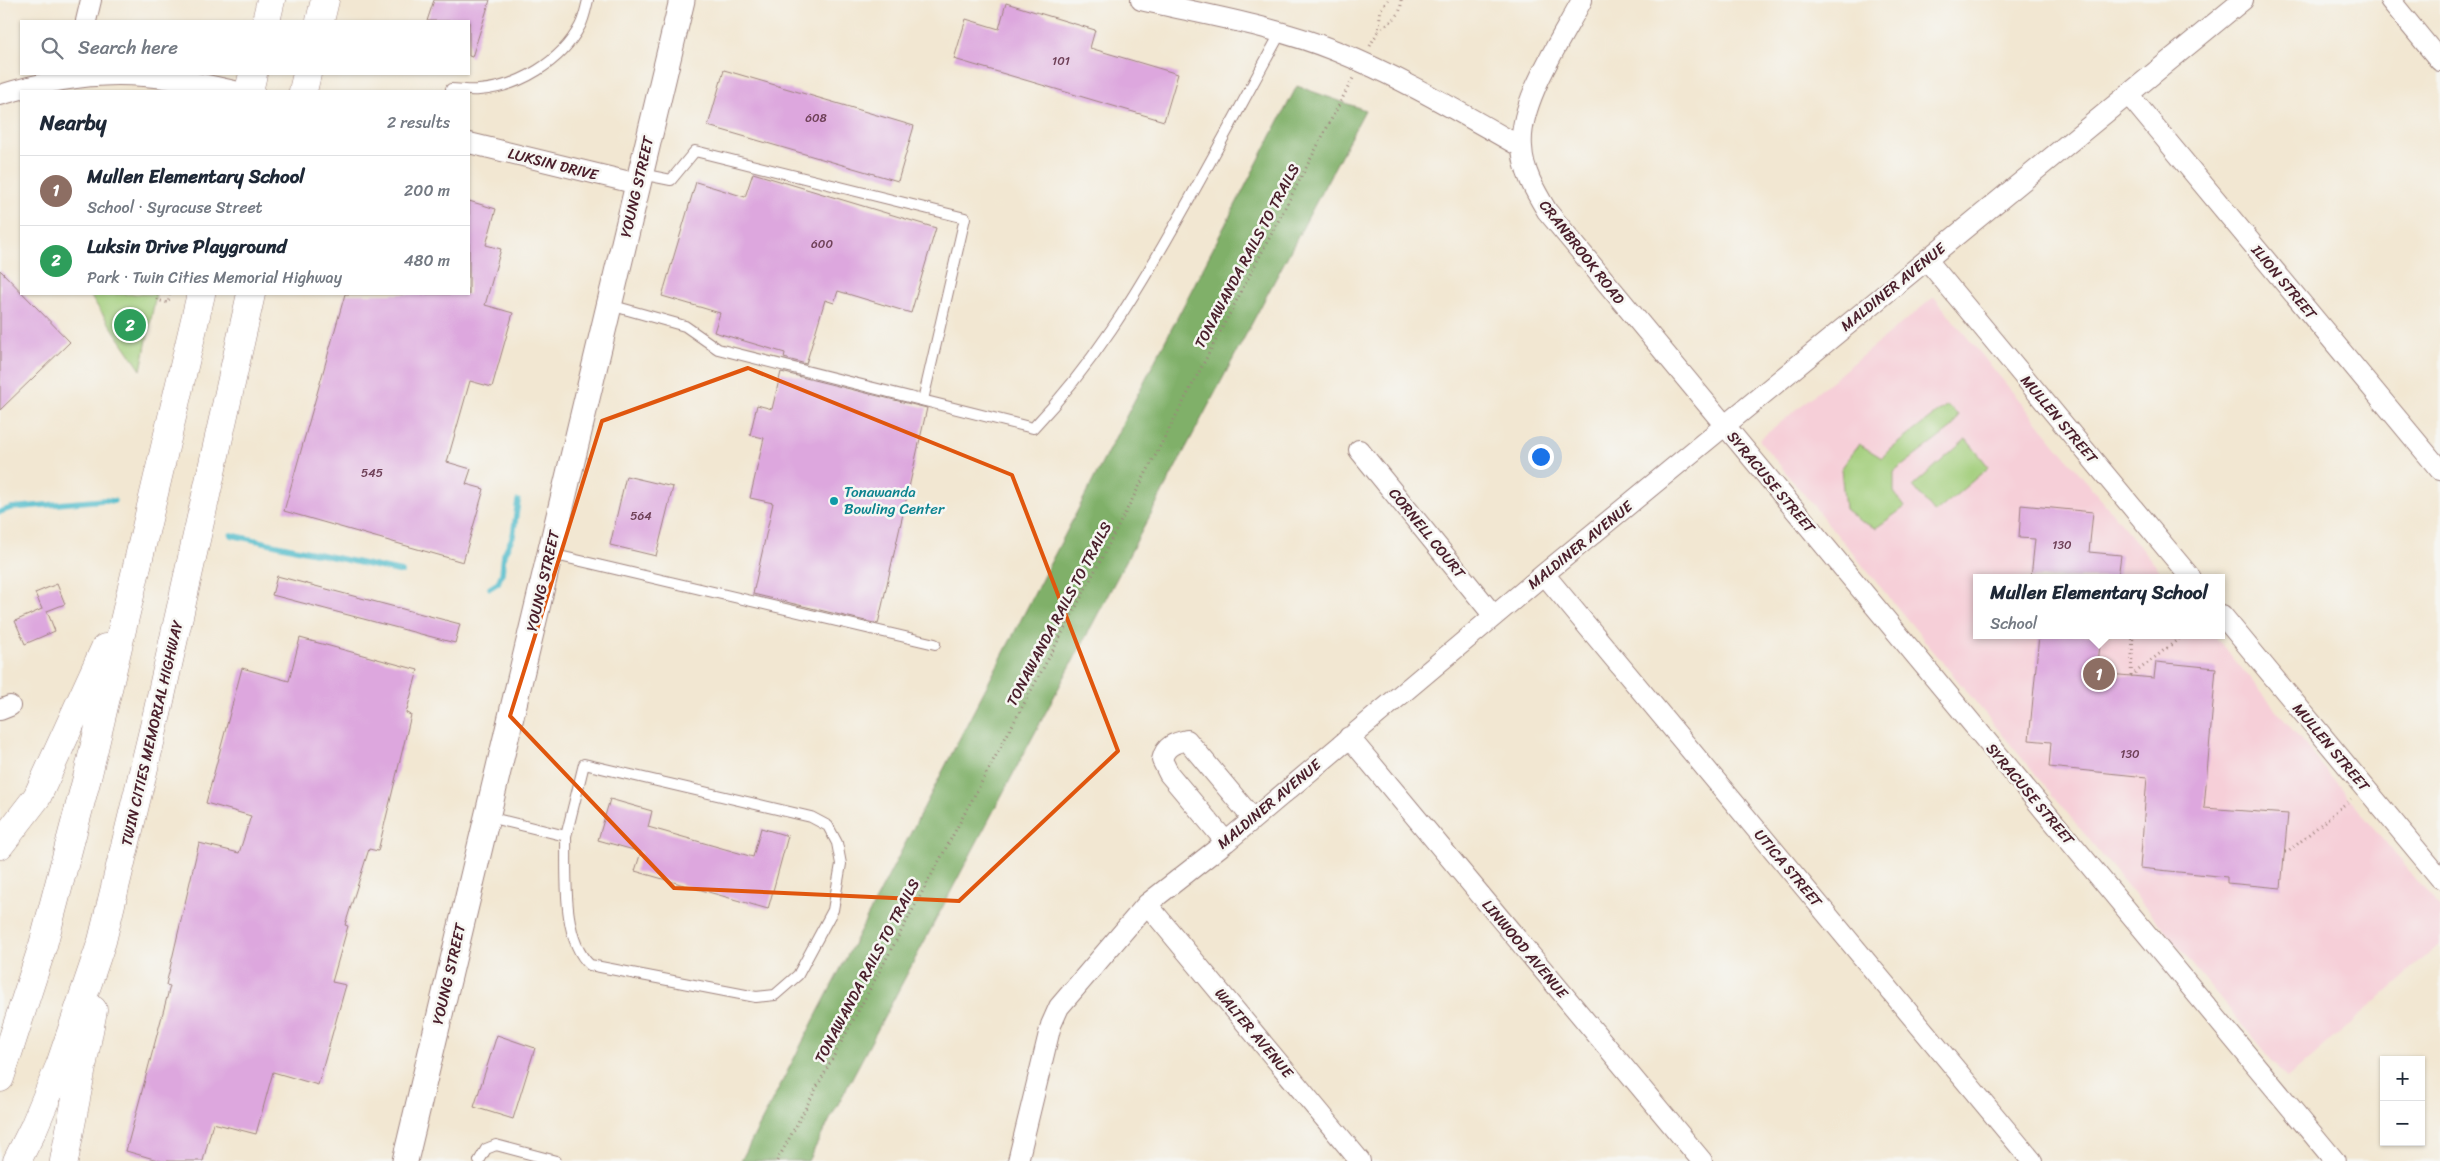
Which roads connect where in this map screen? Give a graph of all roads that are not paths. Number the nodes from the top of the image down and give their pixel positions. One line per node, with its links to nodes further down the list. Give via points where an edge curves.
1 (91, 0): 10 (street)
2 (271, 0): 11 (main road)
3 (325, 0): 12 (main road)
4 (588, 0): 25 (lane, via 581,25 567,45 539,69 494,88)
5 (682, 0): 30 (street, YOUNG STREET)
6 (1142, 0): 13 (street)
7 (1582, 0): 29 (street, CRANBROOK ROAD, via 1529,101)
8 (2243, 0): 26 (street, MALDINER AVENUE)
9 (2390, 0): 14 (street)
10 (86, 20)
11 (266, 20)
12 (320, 20)
13 (1281, 32): 29 (street, via 1335,50 1380,70); 35 (lane, via 1143,281 1098,351 1063,397 1033,428)
14 (2440, 60)
15 (97, 75): 19 (street)
16 (136, 75): 20 (street, via 169,77)
17 (253, 75): 21 (main road)
18 (307, 75): 22 (main road)
19 (74, 76): 27 (street)
20 (229, 90)
21 (249, 90)
22 (303, 90)
23 (451, 90): 24 (lane)
24 (464, 90)
25 (470, 90)
26 (2128, 94): 31 (street, MALDINER AVENUE); 38 (street, ILION STREET)
27 (0, 95)
28 (470, 143): 30 (street, LUKSIN DRIVE)
29 (1521, 146): 36 (street, CRANBROOK ROAD, via 1533,187 1547,211)
30 (639, 179): 34 (street, YOUNG STREET); 35 (lane, via 670,180 695,151 965,218)
31 (1927, 260): 36 (street, MALDINER AVENUE); 41 (street, MULLEN STREET)
32 (201, 295): 42 (main road)
33 (251, 295): 54 (main road, TWIN CITIES MEMORIAL HIGHWAY, via 166,678)
34 (609, 304): 35 (lane, via 685,326 718,349); 39 (street, YOUNG STREET)
35 (923, 400)
36 (1724, 426): 40 (street, MALDINER AVENUE); 65 (street, SYRACUSE STREET)
37 (1359, 450): 43 (street, CORNELL COURT)
38 (2440, 470)
39 (550, 554): 45 (lane); 47 (street, YOUNG STREET)
40 (1544, 574): 43 (street, MALDINER AVENUE); 64 (street, UTICA STREET)
41 (2188, 574)
42 (130, 594): 51 (main road, via 37,797); 55 (main road, via 88,774 43,945)
43 (1494, 616): 46 (street, MALDINER AVENUE)
44 (2225, 619): 52 (street, MULLEN STREET)
45 (934, 644)
46 (1349, 737): 48 (street, MALDINER AVENUE); 63 (street, LINWOOD AVENUE)
47 (487, 817): 49 (lane); 58 (street, YOUNG STREET)
48 (1253, 819): 50 (street, MALDINER AVENUE); 50 (street, via 1187,740 1176,742 1164,750 1162,760 1169,774)
49 (566, 836): 49 (lane, via 584,764 811,817 828,826 837,843 841,864 833,910 798,975 775,994 756,997 590,965 581,957 572,936)
50 (1226, 842): 53 (street, MALDINER AVENUE)
51 (0, 845)
52 (2440, 878)
53 (1147, 904): 61 (street, MALDINER AVENUE, via 1059,1007 1051,1025); 62 (street, WALTER AVENUE)
54 (102, 941): 56 (main road, TWIN CITIES MEMORIAL HIGHWAY, via 60,1065); 57 (main road, via 90,1028)
55 (0, 1078)
56 (17, 1161)
57 (64, 1161)
58 (405, 1161)
59 (479, 1161): 60 (lane, via 486,1149 496,1145)
60 (556, 1161)
61 (1018, 1161)
62 (1360, 1161)
63 (1702, 1161)
64 (2032, 1161)
65 (2335, 1161)

